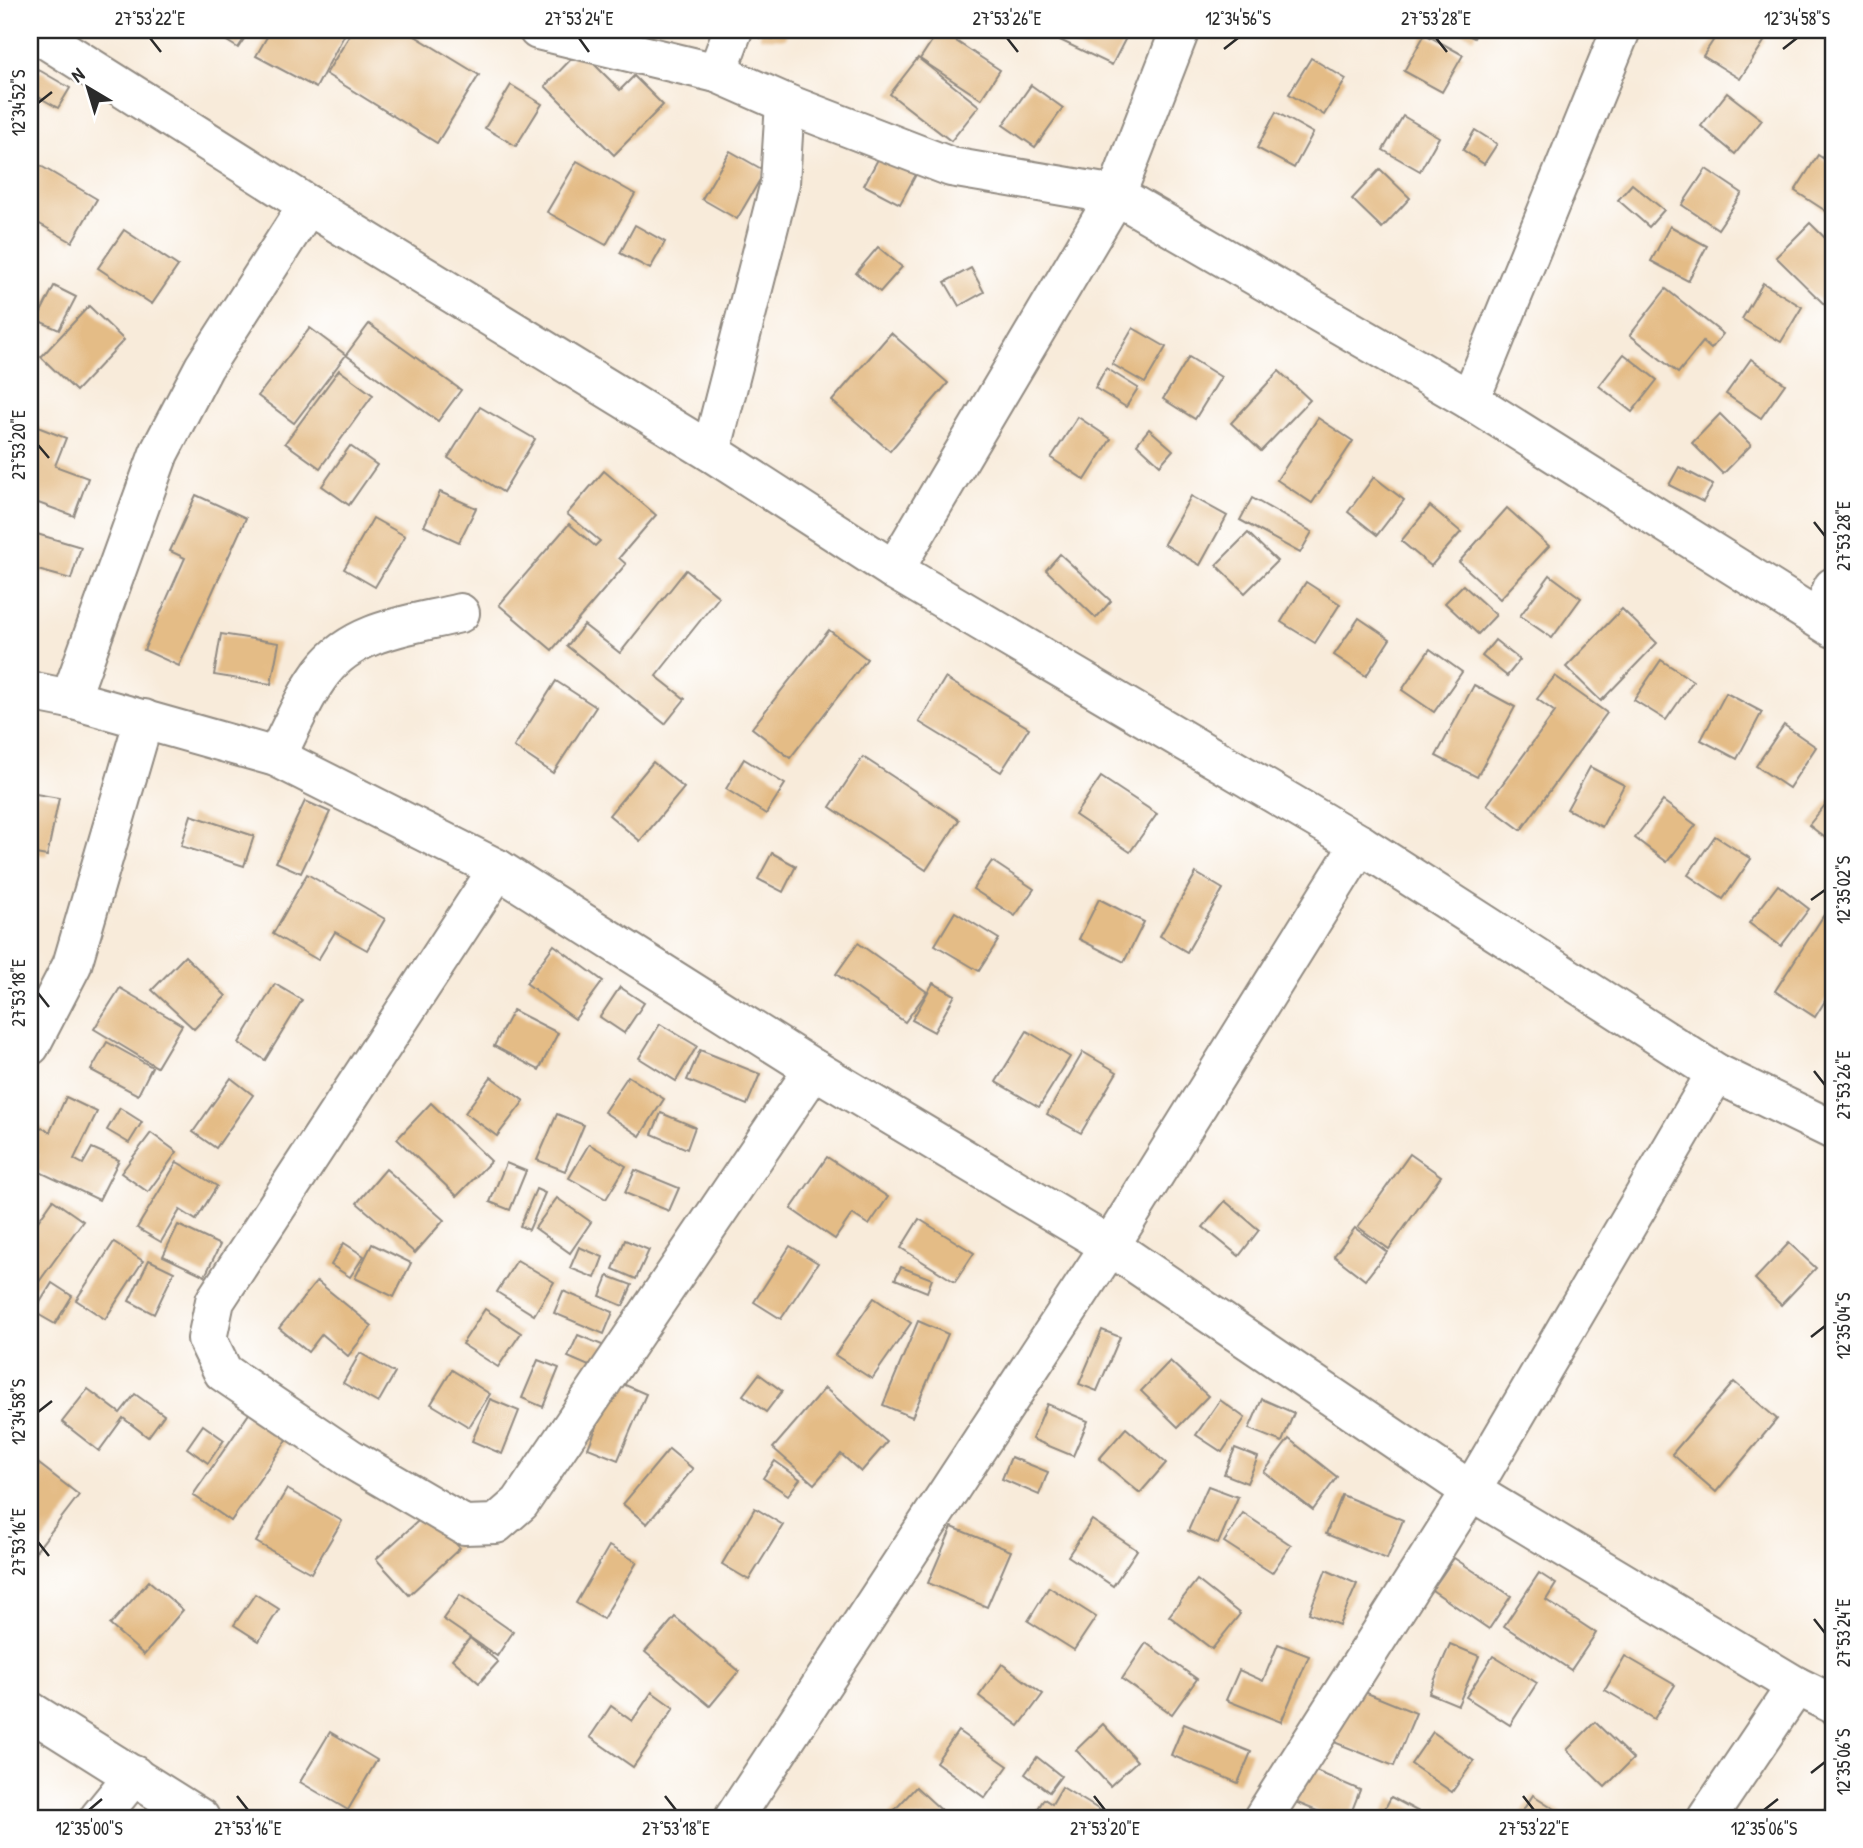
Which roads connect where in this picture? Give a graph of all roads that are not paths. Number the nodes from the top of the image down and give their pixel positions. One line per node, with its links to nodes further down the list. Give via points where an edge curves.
1 (32, 30): 6 (street)
2 (538, 30): 7 (street)
3 (733, 30): 7 (street)
4 (1180, 30): 9 (street)
5 (1621, 30): 11 (street)
6 (72, 41): 10 (street)
7 (717, 73): 8 (street)
8 (785, 103): 9 (street, via 951,167); 12 (street, via 780,183)
9 (1116, 195): 11 (street); 13 (street)
10 (309, 205): 12 (street); 17 (street, via 204,367 159,453)
11 (1470, 400): 14 (street)
12 (711, 452): 13 (street)
13 (894, 570): 20 (street)
14 (1829, 611)
15 (460, 613): 19 (street, via 376,633 344,649 322,671)
16 (30, 691): 17 (street)
17 (70, 699): 18 (street)
18 (144, 719): 19 (street); 22 (street, via 72,965)
19 (276, 757): 21 (street)
20 (1360, 844): 24 (street); 26 (street)
21 (498, 869): 23 (street); 23 (street, via 215,1301 207,1339 223,1371 351,1459 464,1525 496,1524 520,1503)
22 (30, 1046)
23 (814, 1069): 26 (street)
24 (1716, 1073): 25 (street); 27 (street)
25 (1833, 1130)
26 (1110, 1246): 27 (street); 34 (street)
27 (1471, 1491): 28 (street); 35 (street)
28 (1796, 1686): 29 (street); 36 (street)
29 (1833, 1704)
30 (30, 1711): 31 (street)
31 (134, 1775): 32 (street); 33 (street)
32 (99, 1818)
33 (201, 1818)
34 (734, 1818)
35 (1264, 1818)
36 (1707, 1818)

